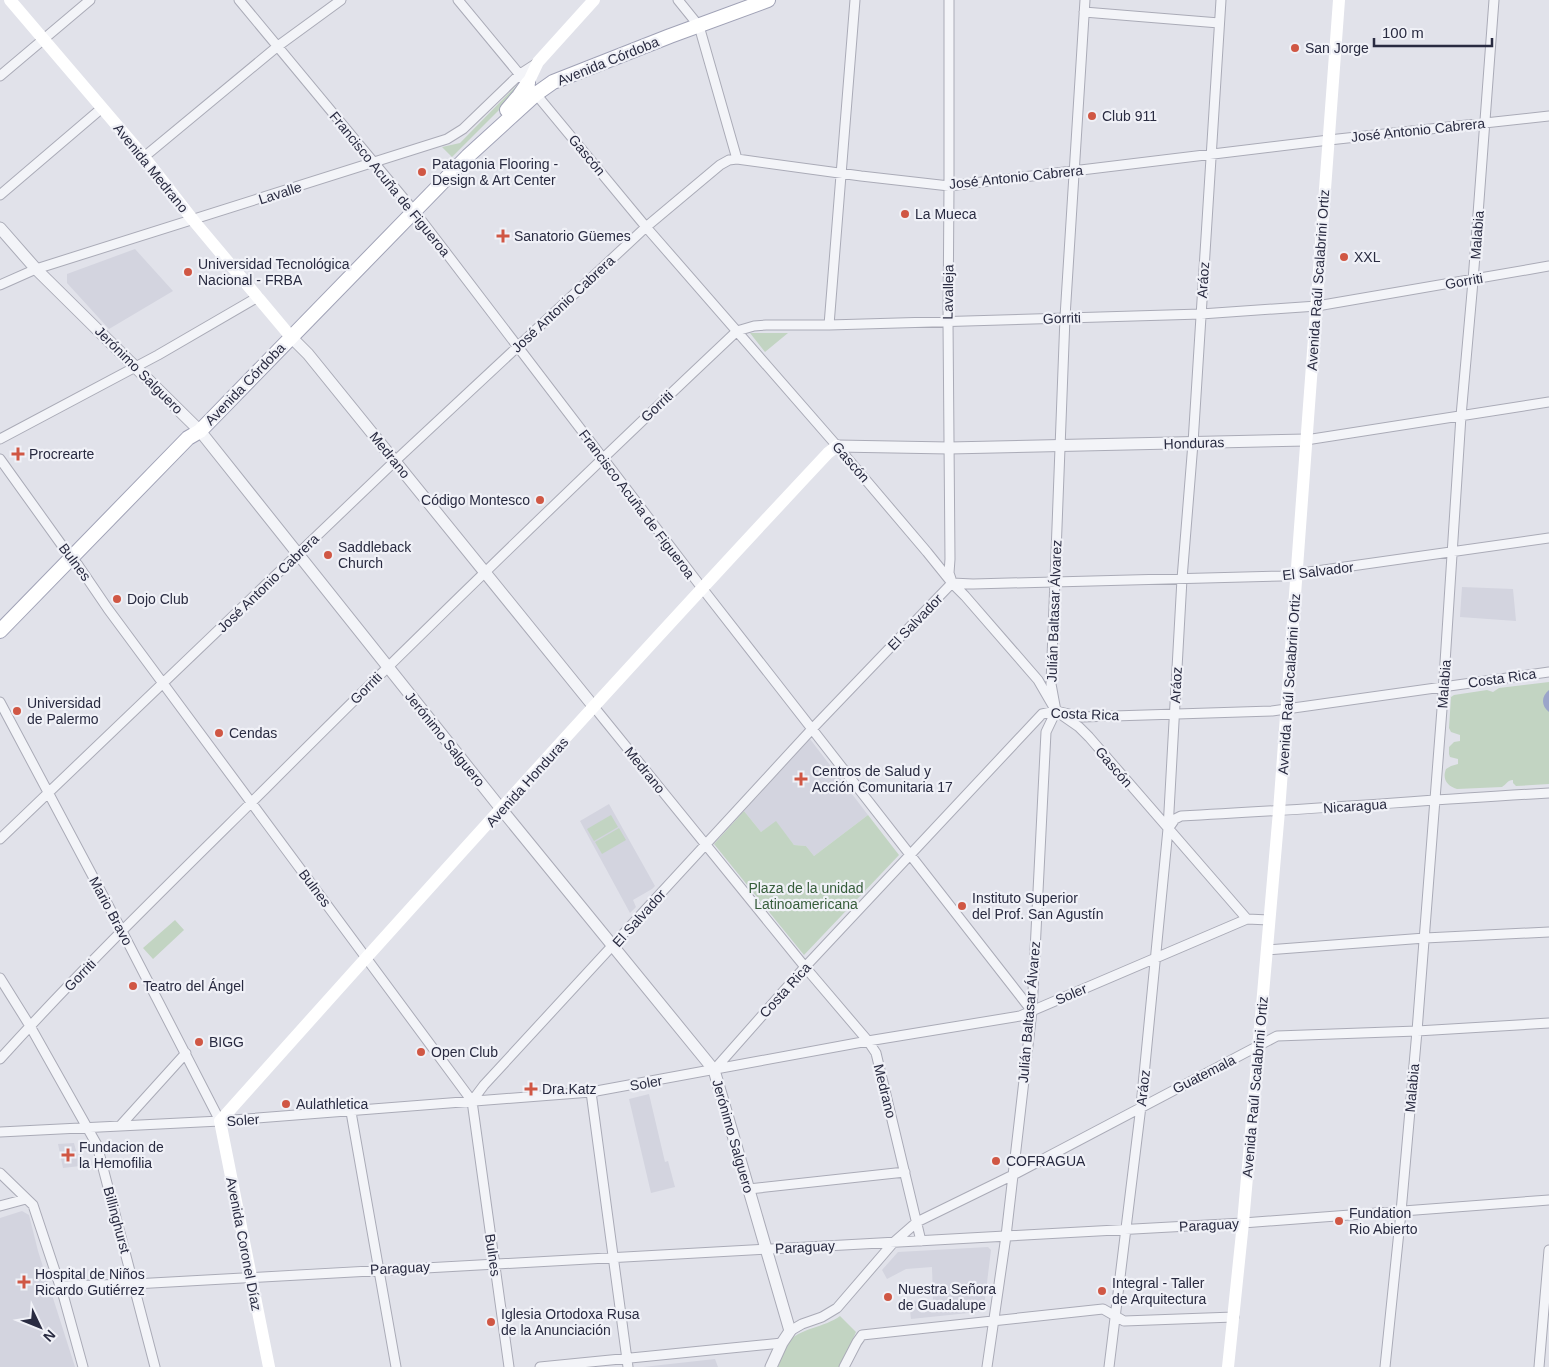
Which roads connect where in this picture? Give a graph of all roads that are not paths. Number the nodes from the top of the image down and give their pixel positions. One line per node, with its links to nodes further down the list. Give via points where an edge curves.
1 (10, 0): 18 (main road, Avenida Medrano)
2 (90, 0): 18 (street)
3 (239, 0): 19 (street, Francisco Acuña de Figueroa)
4 (341, 0): 19 (street)
5 (458, 0): 21 (street, Gascón)
6 (594, 0): 21 (main road, via 538,62)
7 (678, 0): 17 (street)
8 (768, 0): 17 (main road, Avenida Córdoba)
9 (856, 0): 31 (street)
10 (949, 0): 32 (street, Lavalleja)
11 (1085, 0): 15 (street, Julián Baltasar Álvarez)
12 (1221, 0): 16 (street, Aráoz)
13 (1339, 0): 25 (main road, Avenida Raúl Scalabrini Ortiz)
14 (1494, 0): 24 (street, Malabia)
15 (1084, 12): 16 (street); 30 (street, Julián Baltasar Álvarez)
16 (1219, 23): 26 (street, Aráoz)
17 (699, 26): 21 (main road, Avenida Córdoba, via 553,82); 28 (street)
18 (44, 39): 20 (street); 22 (main road, Avenida Medrano)
19 (278, 46): 27 (street); 29 (street, Francisco Acuña de Figueroa)
20 (0, 76)
21 (528, 83): 29 (street, Lavalle, via 447,140); 34 (main road, Avenida Córdoba, via 468,156); 36 (street, Gascón)
22 (102, 108): 27 (main road, Avenida Medrano); 33 (street)
23 (1549, 116): 24 (street, José Antonio Cabrera)
24 (1486, 122): 25 (street, José Antonio Cabrera); 40 (street, Malabia)
25 (1329, 140): 26 (street, José Antonio Cabrera); 43 (main road, Avenida Raúl Scalabrini Ortiz)
26 (1211, 155): 30 (street, José Antonio Cabrera); 44 (street, Aráoz)
27 (144, 157): 35 (main road, Avenida Medrano)
28 (737, 159): 31 (street, José Antonio Cabrera); 36 (street, José Antonio Cabrera, via 720,165)
29 (374, 162): 34 (street, Francisco Acuña de Figueroa); 35 (street, Lavalle)
30 (1075, 171): 32 (street, José Antonio Cabrera); 45 (street, Julián Baltasar Álvarez)
31 (841, 173): 32 (street, José Antonio Cabrera); 47 (street)
32 (949, 186): 46 (street, Lavalleja)
33 (0, 195)
34 (414, 212): 49 (main road, Avenida Córdoba); 50 (street, Francisco Acuña de Figueroa)
35 (193, 220): 39 (street, Lavalle); 42 (main road, Avenida Medrano)
36 (646, 226): 48 (street, Gascón); 50 (street, José Antonio Cabrera)
37 (0, 228): 39 (street, Jerónimo Salguero)
38 (1549, 266): 40 (street, Gorriti)
39 (36, 269): 41 (street, Lavalle); 51 (street, Jerónimo Salguero)
40 (1473, 280): 43 (street, Gorriti); 53 (street, Malabia)
41 (0, 285)
42 (258, 297): 49 (main road, Avenida Medrano); 51 (street)
43 (1316, 306): 44 (street, Gorriti); 56 (main road, Avenida Raúl Scalabrini Ortiz)
44 (1201, 314): 45 (street, Gorriti); 57 (street, Aráoz)
45 (1066, 318): 46 (street, Gorriti); 59 (street, Julián Baltasar Álvarez)
46 (948, 322): 47 (street, Gorriti); 60 (street, Lavalleja)
47 (829, 325): 48 (street, Gorriti, via 766,325)
48 (737, 331): 58 (street, Gascón); 61 (street, Gorriti)
49 (291, 337): 54 (main road, Avenida Córdoba); 63 (street, Medrano)
50 (517, 347): 61 (street, Francisco Acuña de Figueroa); 63 (street, José Antonio Cabrera)
51 (136, 367): 54 (street, Jerónimo Salguero); 55 (street)
52 (1549, 402): 53 (street, Honduras)
53 (1461, 416): 56 (street, Honduras); 65 (street, Malabia)
54 (200, 431): 66 (street, Jerónimo Salguero); 67 (main road, Avenida Córdoba, via 188,438)
55 (0, 439)
56 (1306, 440): 57 (street, Honduras); 69 (main road, Avenida Raúl Scalabrini Ortiz)
57 (1193, 443): 59 (street, Honduras); 70 (street, Aráoz)
58 (837, 446): 60 (street, Honduras); 72 (street, Gascón); 73 (main road, Avenida Honduras)
59 (1060, 446): 60 (street, Honduras); 71 (street, Julián Baltasar Álvarez)
60 (949, 448): 72 (street, Lavalleja, via 949,573)
61 (602, 458): 68 (street, Gorriti); 73 (street, Francisco Acuña de Figueroa)
62 (0, 459): 67 (street, Bulnes)
63 (395, 461): 66 (street, José Antonio Cabrera); 68 (street, Medrano)
64 (1549, 538): 65 (street, El Salvador)
65 (1453, 552): 69 (street, El Salvador); 78 (street, Malabia)
66 (298, 554): 75 (street, Jerónimo Salguero); 77 (street, José Antonio Cabrera)
67 (71, 558): 74 (main road, Avenida Córdoba); 77 (street, Bulnes)
68 (486, 572): 75 (street, Gorriti); 80 (street, Medrano)
69 (1298, 574): 70 (street, El Salvador); 81 (main road, Avenida Raúl Scalabrini Ortiz)
70 (1182, 579): 71 (street, El Salvador); 83 (street, Aráoz)
71 (1055, 582): 72 (street, El Salvador); 82 (street, Julián Baltasar Álvarez, via 1051,684)
72 (952, 583): 82 (street, Gascón, via 1038,680); 84 (street, El Salvador)
73 (702, 588): 80 (main road, Avenida Honduras); 84 (street, Francisco Acuña de Figueroa)
74 (0, 631)
75 (388, 667): 88 (street, Gorriti); 89 (street, Jerónimo Salguero)
76 (1549, 672): 78 (street, Costa Rica)
77 (163, 684): 85 (street, José Antonio Cabrera); 88 (street, Bulnes)
78 (1444, 686): 81 (street, Costa Rica); 87 (street, Malabia)
79 (0, 702): 85 (street, Mario Bravo)
80 (594, 707): 89 (main road, Avenida Honduras); 93 (street, Medrano)
81 (1286, 709): 83 (street, Costa Rica); 90 (main road, Avenida Raúl Scalabrini Ortiz)
82 (1056, 711): 83 (street, Costa Rica, via 1082,717); 91 (street, Gascón, via 1089,737); 94 (street, Costa Rica, via 1038,717); 106 (street, Julián Baltasar Álvarez, via 1046,732)
83 (1174, 714): 91 (street, Aráoz)
84 (812, 729): 93 (street, El Salvador); 94 (street, Francisco Acuña de Figueroa)
85 (48, 794): 92 (street, José Antonio Cabrera); 97 (street, Mario Bravo)
86 (1549, 794): 87 (street, Nicaragua)
87 (1435, 800): 90 (street, Nicaragua); 99 (street, Malabia)
88 (251, 802): 97 (street, Gorriti); 102 (street, Bulnes)
89 (502, 810): 100 (street, Jerónimo Salguero); 102 (main road, Avenida Honduras)
90 (1279, 811): 91 (street, Nicaragua, via 1181,816); 96 (main road, Avenida Raúl Scalabrini Ortiz)
91 (1168, 829): 95 (street, Gascón); 103 (street, Aráoz)
92 (0, 840)
93 (705, 844): 100 (street, El Salvador); 104 (street, Medrano)
94 (910, 854): 104 (street, Costa Rica); 106 (street, Francisco Acuña de Figueroa)
95 (1247, 919): 96 (street, Soler); 103 (street, Soler)
96 (1269, 920): 101 (main road, Avenida Raúl Scalabrini Ortiz)
97 (122, 931): 108 (street, Gorriti); 112 (street, Mario Bravo)
98 (1549, 932): 99 (street)
99 (1424, 938): 101 (street); 109 (street, Malabia)
100 (612, 947): 114 (street, Jerónimo Salguero); 116 (street, El Salvador)
101 (1267, 950): 111 (main road, Avenida Raúl Scalabrini Ortiz)
102 (366, 957): 116 (street, Bulnes); 119 (main road, Avenida Honduras)
103 (1155, 958): 106 (street, Soler); 117 (street, Aráoz)
104 (805, 967): 110 (street, Medrano); 114 (street, Costa Rica)
105 (0, 978): 108 (street, Billinghurst)
106 (1032, 1011): 110 (street, Soler, via 1020,1016); 125 (street, Julián Baltasar Álvarez)
107 (1549, 1023): 109 (street, Guatemala)
108 (30, 1026): 113 (street, Gorriti); 121 (street, Billinghurst)
109 (1417, 1031): 111 (street, Guatemala, via 1277,1036); 130 (street, Malabia)
110 (868, 1041): 114 (street, Soler); 123 (street, Medrano, via 876,1053)
111 (1259, 1046): 117 (street, Guatemala); 132 (main road, Avenida Raúl Scalabrini Ortiz)
112 (186, 1053): 119 (street, Mario Bravo); 120 (street)
113 (0, 1059)
114 (714, 1070): 115 (street, Soler); 126 (street, Jerónimo Salguero)
115 (591, 1092): 116 (street, Soler); 139 (street)
116 (472, 1101): 118 (street, Soler); 140 (street, Bulnes)
117 (1141, 1106): 125 (street, Guatemala); 133 (street, Aráoz)
118 (351, 1112): 119 (street, Soler); 141 (street)
119 (220, 1121): 120 (street, Soler); 142 (main road, Avenida Coronel Díaz)
120 (120, 1126): 121 (street, Soler)
121 (88, 1128): 122 (street, Soler); 143 (street, Billinghurst, via 97,1145)
122 (0, 1132)
123 (905, 1172): 126 (street); 131 (street, Medrano)
124 (0, 1173): 127 (street)
125 (1012, 1175): 131 (street, Guatemala); 134 (street, Julián Baltasar Álvarez)
126 (749, 1189): 137 (street, Jerónimo Salguero)
127 (26, 1199): 129 (street); 144 (street, via 33,1205)
128 (1549, 1200): 130 (street, Paraguay)
129 (0, 1206)
130 (1401, 1212): 132 (street, Paraguay); 162 (street, Malabia)
131 (917, 1222): 135 (street, Medrano); 136 (street, Guatemala)
132 (1243, 1223): 133 (street, Paraguay); 146 (main road, Avenida Raúl Scalabrini Ortiz)
133 (1125, 1229): 134 (street, Paraguay); 145 (street, Aráoz)
134 (1006, 1236): 135 (street, Paraguay); 147 (street, Julián Baltasar Álvarez)
135 (921, 1241): 136 (street, Paraguay)
136 (893, 1243): 137 (street, Paraguay); 148 (street, via 837,1308)
137 (766, 1249): 139 (street, Paraguay); 148 (street, Jerónimo Salguero)
138 (1549, 1250): 163 (street)
139 (612, 1257): 140 (street, Paraguay); 150 (street)
140 (494, 1264): 141 (street, Paraguay); 155 (street, Bulnes)
141 (378, 1270): 142 (street, Paraguay); 154 (street)
142 (250, 1276): 143 (street, Paraguay); 153 (main road, Avenida Coronel Díaz)
143 (134, 1284): 144 (street, Paraguay); 152 (street, Billinghurst)
144 (60, 1286): 151 (street)
145 (1114, 1315): 146 (street, via 1124,1321); 147 (street, via 1103,1309); 160 (street, Aráoz)
146 (1234, 1317): 161 (main road, Avenida Raúl Scalabrini Ortiz)
147 (993, 1320): 158 (street, via 862,1335); 159 (street, Julián Baltasar Álvarez)
148 (790, 1331): 149 (street)
149 (782, 1343): 150 (street); 157 (street)
150 (627, 1363): 156 (street)
151 (83, 1367)
152 (155, 1367)
153 (269, 1367)
154 (396, 1367)
155 (509, 1367)
156 (540, 1367)
157 (771, 1367)
158 (844, 1367)
159 (987, 1367)
160 (1109, 1367)
161 (1228, 1367)
162 (1385, 1367)
163 (1539, 1367)

